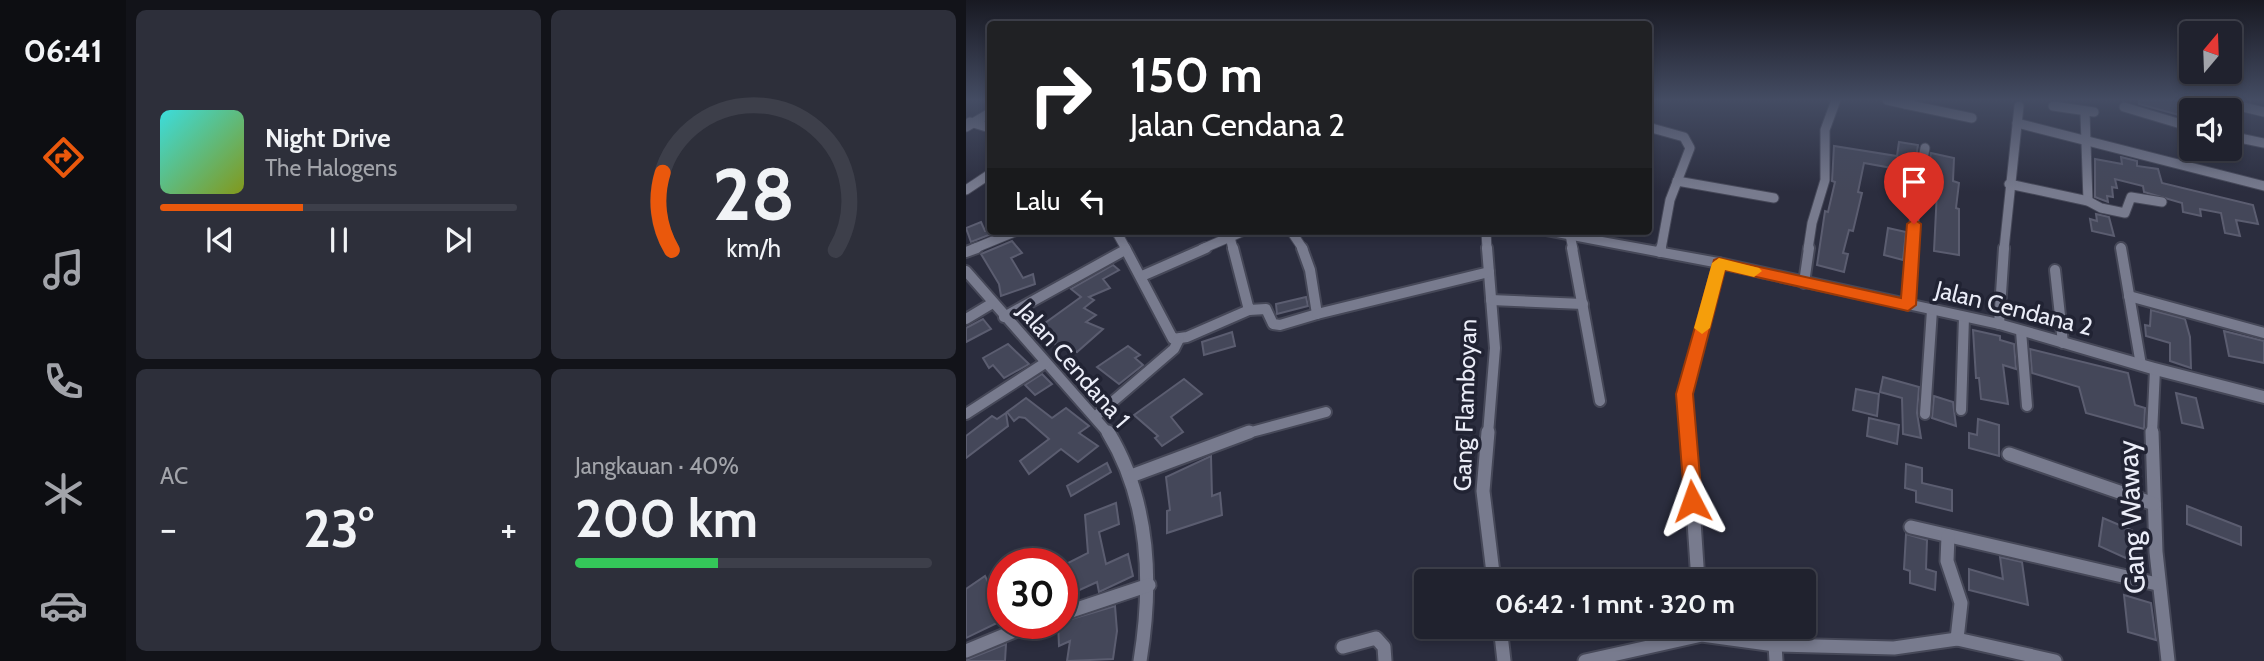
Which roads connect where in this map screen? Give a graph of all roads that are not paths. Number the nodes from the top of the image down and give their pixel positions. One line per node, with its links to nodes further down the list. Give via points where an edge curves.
1 (1665, 131): 12 (street, via 1688,142)
2 (1825, 131): 36 (street, via 1825,180 1812,223)
3 (2016, 131): 14 (street)
4 (2048, 131): 7 (street)
5 (2087, 131): 7 (street)
6 (2242, 139): 8 (street)
7 (2085, 140): 15 (street); 18 (street)
8 (2264, 144)
9 (1925, 148): 41 (street, via 1916,197)
10 (987, 176): 13 (street)
11 (966, 177): 13 (street)
12 (1677, 181): 17 (street); 30 (street)
13 (977, 182): 16 (street)
14 (2008, 184): 18 (street); 48 (street)
15 (2264, 186)
16 (966, 190)
17 (1774, 198)
18 (2088, 201): 19 (street, via 2125,213 2131,197)
19 (2162, 202)
20 (1007, 235): 29 (street)
21 (1118, 235): 28 (street)
22 (1235, 235): 26 (street)
23 (1294, 235): 44 (street, via 1312,267)
24 (1486, 235): 34 (street, Gang Flamboyan)
25 (1570, 235): 30 (street, Jalan Cendana 2); 40 (street)
26 (1230, 237): 35 (street); 42 (street)
27 (2121, 247): 37 (street, Gang Waway)
28 (1125, 250): 35 (street); 45 (street)
29 (966, 252)
30 (1660, 252): 31 (street, Jalan Cendana 2)
31 (1719, 263): 36 (street, Jalan Cendana 2); 69 (street, via 1685,394)
32 (2054, 270): 52 (street)
33 (966, 271): 39 (street, Jalan Cendana 1)
34 (1489, 272): 38 (street, Gang Flamboyan); 44 (street)
35 (1142, 276): 51 (street, via 1166,331)
36 (1804, 283): 41 (street, Jalan Cendana 2)
37 (2129, 296): 50 (street); 54 (street, Gang Waway)
38 (1491, 300): 40 (street); 68 (street, Gang Flamboyan, via 1494,382 1483,491)
39 (991, 304): 45 (street, Jalan Cendana 1); 47 (street)
40 (1583, 304): 56 (street)
41 (1908, 305): 43 (street, Jalan Cendana 2)
42 (1249, 310): 44 (street, via 1266,309 1273,324 1280,325); 51 (street)
43 (1932, 310): 46 (street, Jalan Cendana 2); 61 (street)
44 (1317, 314)
45 (1004, 317): 53 (street, Jalan Cendana 1)
46 (1964, 317): 48 (street, Jalan Cendana 2); 58 (street)
47 (966, 319)
48 (1999, 324): 49 (street, Jalan Cendana 2)
49 (2021, 331): 52 (street, Jalan Cendana 2); 57 (street)
50 (2264, 333)
51 (1179, 339): 62 (street, via 1174,349)
52 (2063, 343): 54 (street, Jalan Cendana 2)
53 (1045, 363): 60 (street); 62 (street, Jalan Cendana 1)
54 (2148, 367): 55 (street, Jalan Cendana 2); 65 (street, Gang Waway)
55 (2264, 397)
56 (1600, 401)
57 (2027, 406)
58 (1961, 410)
59 (1326, 412): 64 (street, via 1248,432)
60 (966, 414)
61 (1925, 414)
62 (1096, 416): 64 (street, Jalan Cendana 1)
63 (2009, 454): 65 (street)
64 (1131, 476): 71 (street, Jalan Cendana 1)
65 (2154, 504): 70 (street, Gang Waway)
66 (1912, 527): 67 (street)
67 (1948, 536): 70 (street); 77 (street, via 1947,561 1961,603)
68 (1493, 569)
69 (1697, 569)
70 (2157, 584): 87 (street, Gang Waway)
71 (1149, 585): 72 (street); 81 (street, Jalan Cendana 1)
72 (1078, 609)
73 (995, 639): 80 (street)
74 (1501, 639): 83 (street)
75 (1671, 639): 84 (street)
76 (1744, 639): 78 (street)
77 (1956, 639): 78 (street, via 1894,648); 86 (street)
78 (1775, 645): 85 (street)
79 (1343, 647): 82 (street, via 1376,638 1384,646)
80 (966, 651)
81 (1140, 661)
82 (1385, 661)
83 (1504, 661)
84 (1585, 661)
85 (1776, 661)
86 (2055, 661)
87 (2168, 661)

